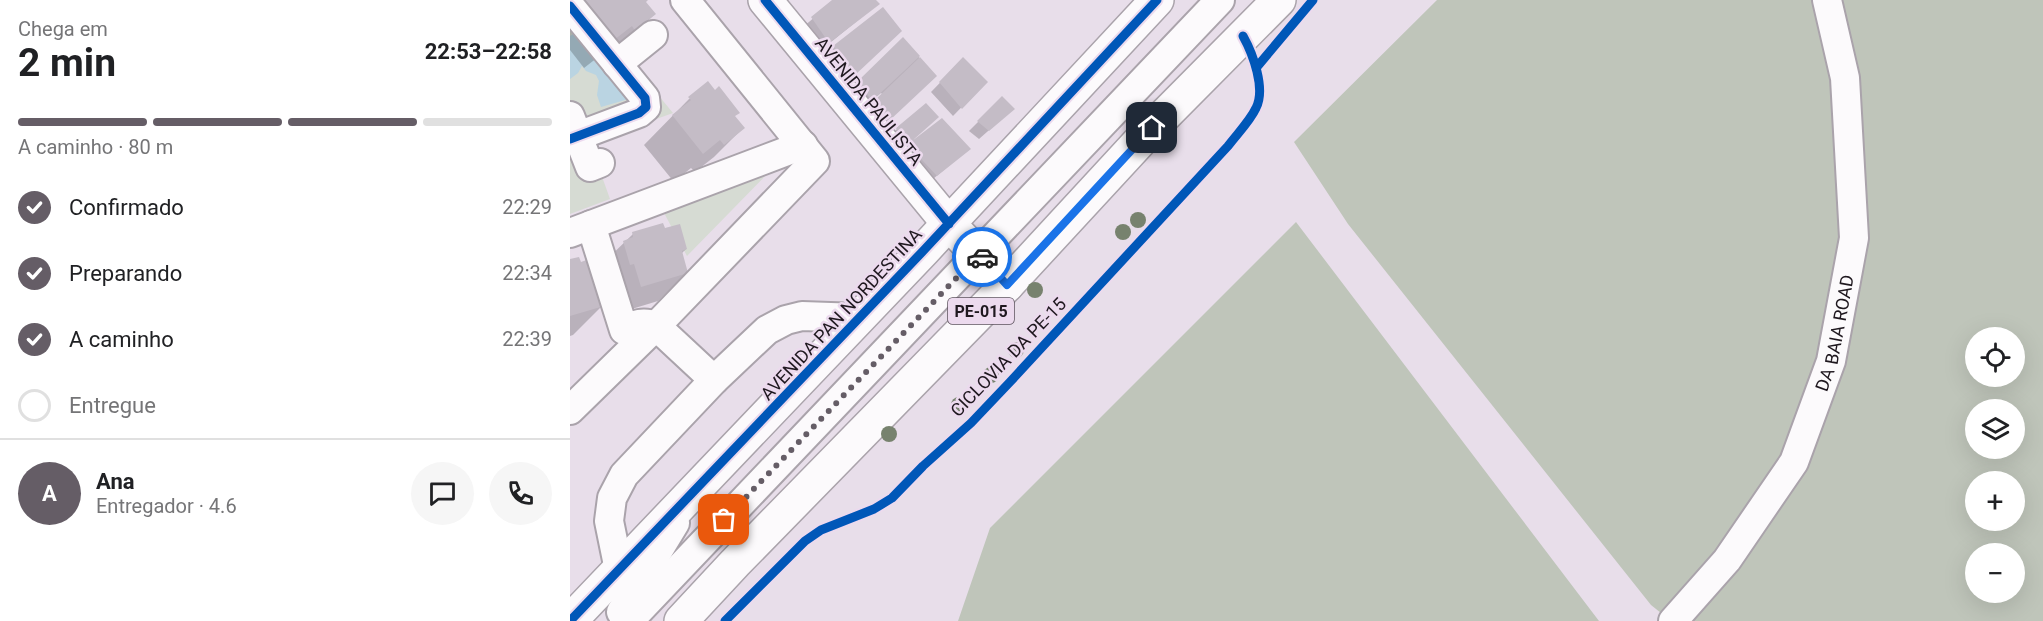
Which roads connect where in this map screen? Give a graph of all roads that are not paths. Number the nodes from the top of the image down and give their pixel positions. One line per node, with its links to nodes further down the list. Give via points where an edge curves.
1 (686, 0): 11 (street)
2 (765, 0): 13 (main road, AVENIDA PAULISTA)
3 (1157, 0): 13 (main road, AVENIDA PAN NORDESTINA)
4 (1220, 0): 15 (street)
5 (1279, 0): 16 (main road, PE-015, via 1152,128)
6 (1827, 0): 29 (street, DA BAIA ROAD, via 1845,78 1854,238 1831,361 1794,462 1727,560)
7 (570, 6): 9 (street)
8 (653, 35): 9 (street)
9 (617, 64): 10 (street, via 645,98 646,107 639,113)
10 (573, 130): 12 (street, via 590,167)
11 (803, 145): 14 (street); 18 (street, via 815,163)
12 (600, 163)
13 (949, 224): 15 (main road, AVENIDA PAULISTA); 17 (main road, AVENIDA PAN NORDESTINA)
14 (580, 229): 18 (street, via 624,330 637,323)
15 (979, 254): 16 (main road, AVENIDA PAULISTA); 26 (street)
16 (1007, 285): 22 (main road, PE-015)
17 (859, 318): 19 (street, via 802,316 786,320 767,330); 21 (main road, AVENIDA PAN NORDESTINA)
18 (656, 326): 19 (street); 20 (street)
19 (714, 380): 23 (street, via 624,475 612,498 609,521)
20 (570, 410)
21 (693, 493): 23 (main road, AVENIDA PAN NORDESTINA); 25 (street)
22 (735, 563): 27 (street); 28 (main road, PE-015)
23 (619, 570): 24 (main road, AVENIDA PAN NORDESTINA)
24 (570, 621)
25 (615, 621)
26 (629, 621)
27 (651, 621)
28 (681, 621)
29 (1673, 621)

